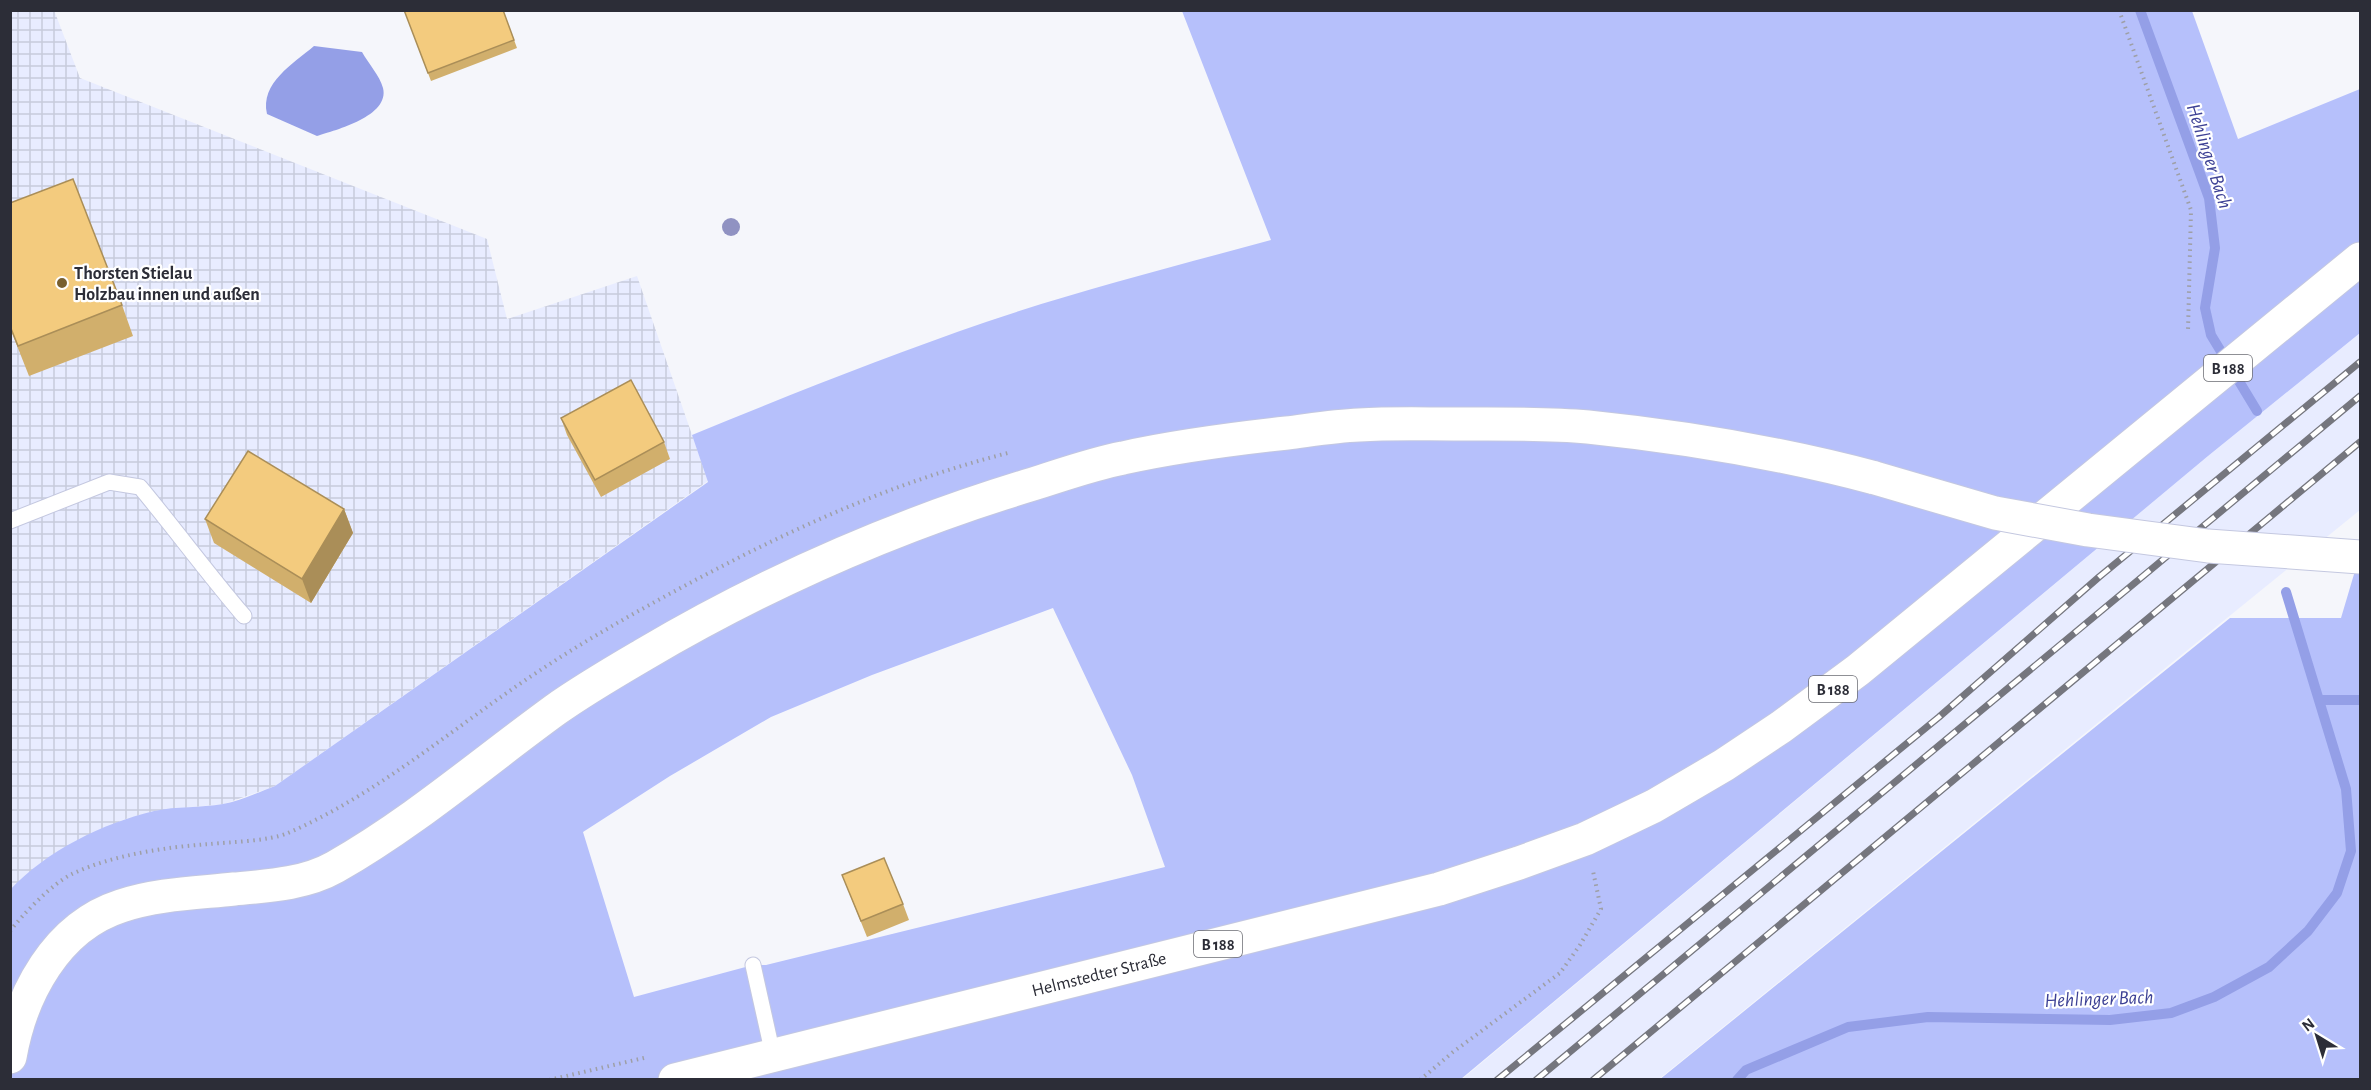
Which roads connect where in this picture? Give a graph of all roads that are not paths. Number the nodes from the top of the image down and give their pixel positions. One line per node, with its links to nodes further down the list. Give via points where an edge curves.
1 (2361, 259): 7 (main road, Helmstedter Straße / B 188, via 1858,670 1772,733 1654,806 1585,839 1439,889)
2 (10, 521): 4 (lane, via 109,482 140,487)
3 (2361, 557): 6 (main road, bridge, via 2208,546 2088,530 1995,513 1820,463 1583,426 1358,425 1119,458 904,527 728,608 560,706 432,804 331,870 290,883 150,898 116,907 60,945 37,978 21,1014)
4 (244, 616)
5 (753, 965): 7 (lane)
6 (11, 1052): 8 (main road)
7 (773, 1055): 9 (main road, Helmstedter Straße / B 188)
8 (27, 1080)
9 (675, 1080)

